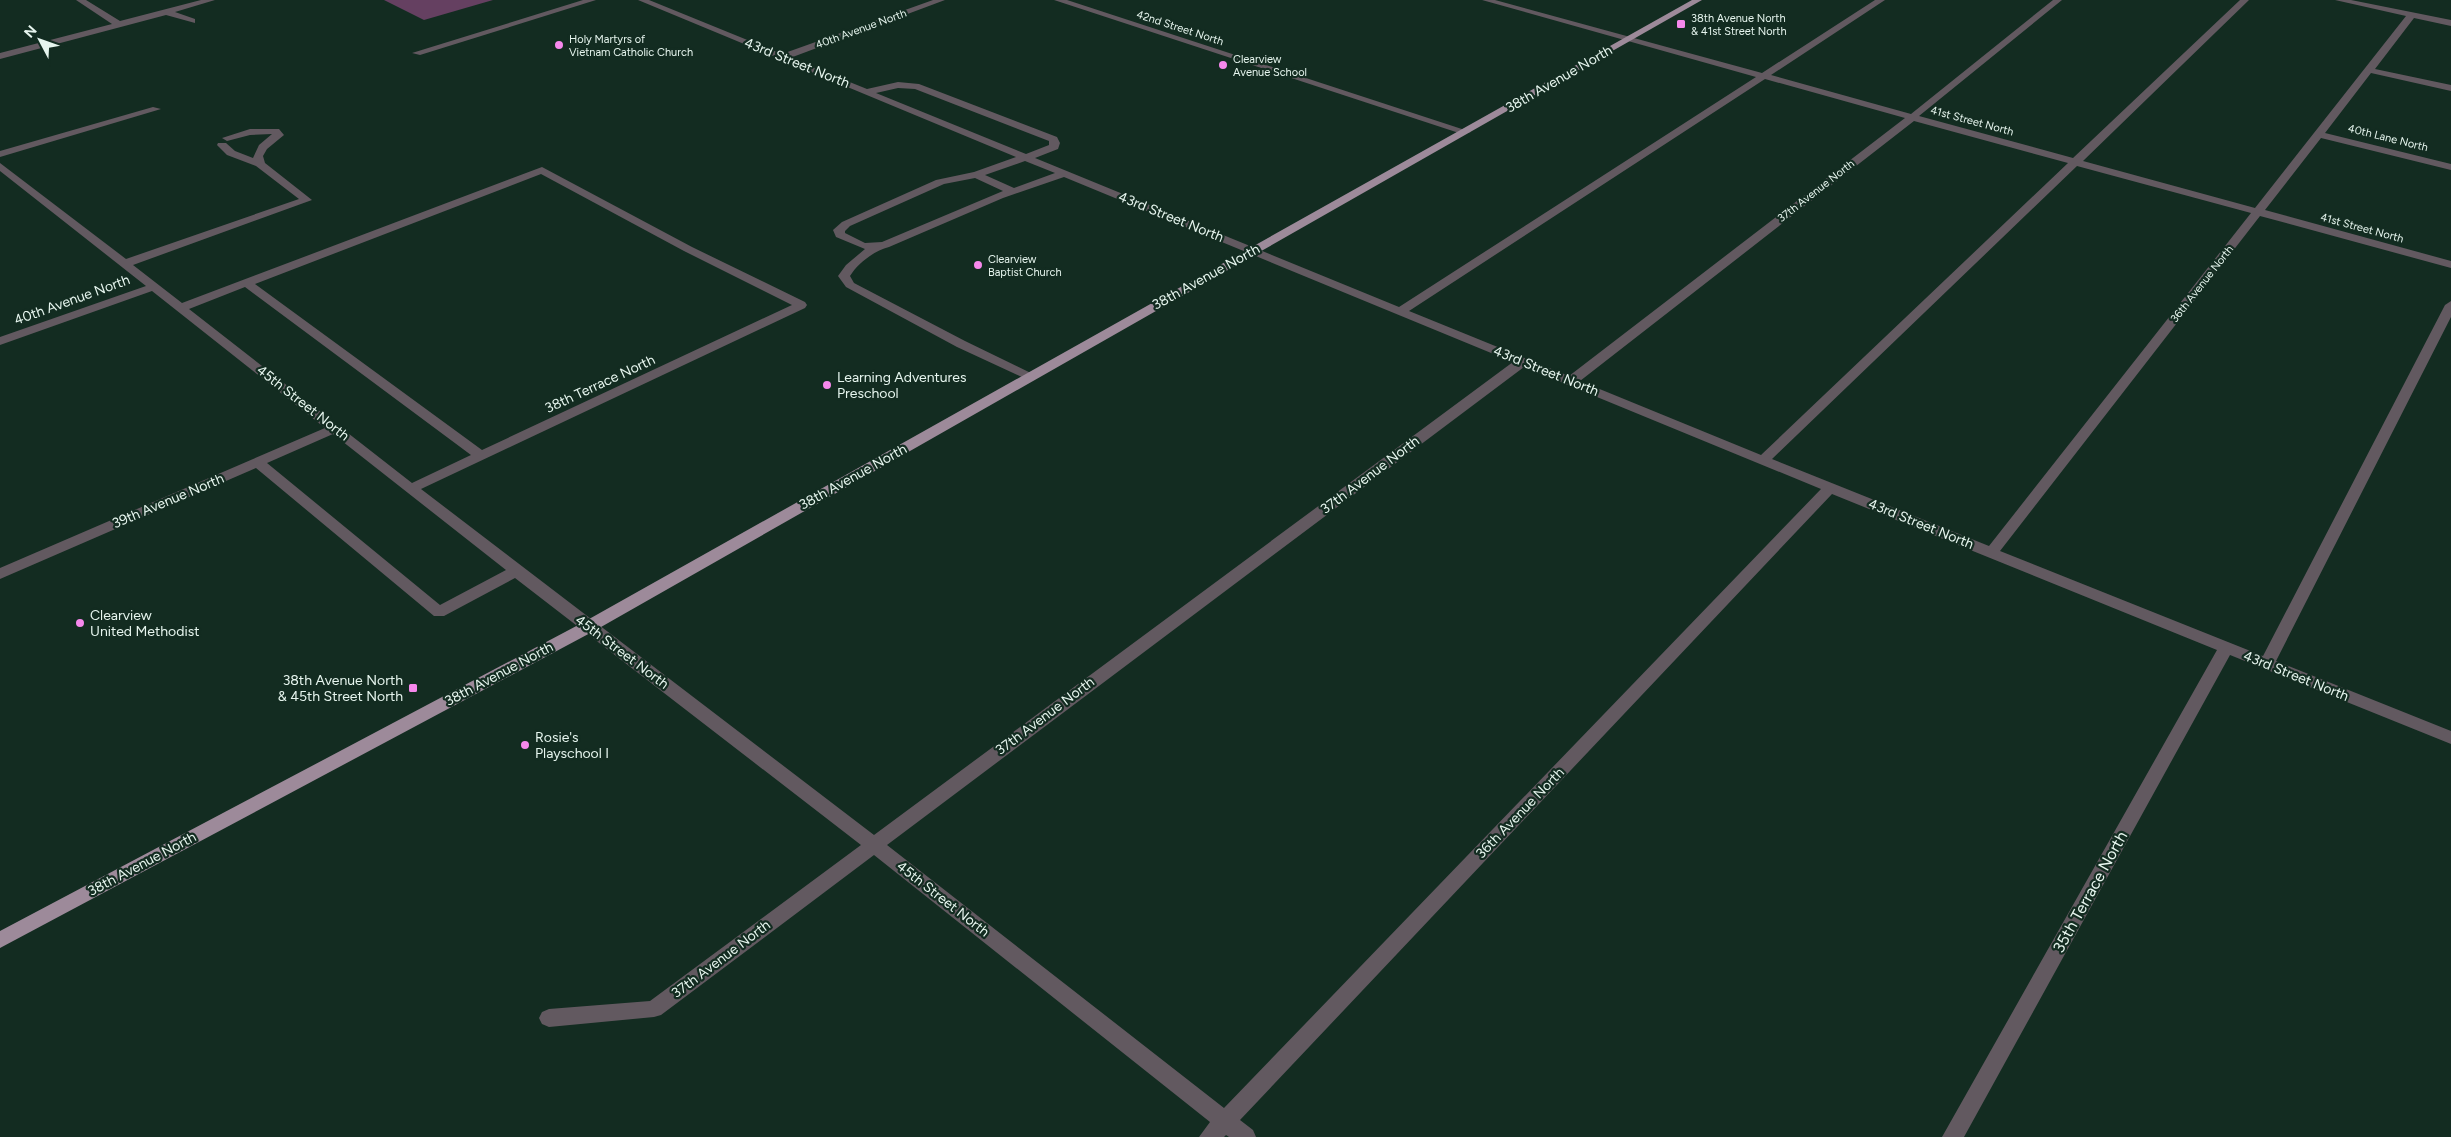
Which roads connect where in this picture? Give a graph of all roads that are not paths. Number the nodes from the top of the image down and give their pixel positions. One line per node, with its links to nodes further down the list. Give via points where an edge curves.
1 (80, 0): 18 (street)
2 (211, 0): 14 (street)
3 (592, 0): 20 (street)
4 (642, 0): 22 (street, 43rd Street North)
5 (941, 0): 22 (street, 40th Avenue North)
6 (1058, 0): 30 (street, 42nd Street North)
7 (1486, 0): 13 (street, 41st Street North)
8 (1698, 0): 19 (main road, 38th Avenue North)
9 (1881, 0): 24 (street)
10 (2058, 0): 28 (street, 37th Avenue North)
11 (2245, 0): 35 (street)
12 (2339, 0): 15 (street)
13 (1503, 2): 19 (street, 41st Street North)
14 (166, 12): 16 (street); 18 (street)
15 (2412, 15): 17 (street); 23 (street, 36th Avenue North)
16 (192, 21)
17 (2451, 23)
18 (118, 24): 21 (street)
19 (1628, 40): 24 (street, 41st Street North); 30 (main road, 38th Avenue North)
20 (417, 53)
21 (0, 56)
22 (781, 58): 26 (street, 43rd Street North)
23 (2369, 70): 25 (street); 31 (street, 36th Avenue North)
24 (1763, 77): 28 (street, 41st Street North); 52 (street)
25 (2451, 88)
26 (865, 92): 34 (street, 43rd Street North); 34 (street, via 898,85 916,86 1053,139 1054,146)
27 (156, 108): 32 (street)
28 (1911, 118): 35 (street, 41st Street North); 56 (street, 37th Avenue North)
29 (258, 131): 33 (street, via 250,136); 33 (street, via 224,142 224,150); 36 (street, via 275,131 279,135 263,147 258,156)
30 (1466, 132): 45 (main road, 38th Avenue North)
31 (2319, 134): 38 (street, 40th Lane North); 43 (street, 36th Avenue North)
32 (0, 154)
33 (237, 156): 36 (street)
34 (1028, 158): 39 (street, 43rd Street North); 40 (street)
35 (2075, 162): 43 (street, 41st Street North); 59 (street)
36 (260, 164): 46 (street, via 307,200)
37 (0, 166): 41 (street, 45th Street North)
38 (2451, 167)
39 (1064, 173): 42 (street); 45 (street, 43rd Street North)
40 (976, 176): 42 (street); 44 (street, via 940,182 839,230 840,235 862,247)
41 (6, 178): 46 (street, 45th Street North)
42 (1014, 192): 44 (street)
43 (2258, 212): 47 (street, 41st Street North); 63 (street, 36th Avenue North)
44 (874, 248): 55 (street, via 844,276 850,285 961,344)
45 (1254, 250): 52 (street, 43rd Street North); 55 (main road, 38th Avenue North)
46 (124, 264): 49 (street, 45th Street North)
47 (2451, 265)
48 (245, 282): 51 (street); 58 (street); 58 (street, 38th Terrace North, via 542,170 688,249 801,305)
49 (154, 287): 51 (street, 45th Street North); 53 (street, 40th Avenue North)
50 (2451, 305): 68 (street)
51 (180, 308): 57 (street, 45th Street North)
52 (1401, 311): 54 (street, 43rd Street North)
53 (0, 342)
54 (1522, 362): 56 (street, 43rd Street North); 70 (street, 37th Avenue North)
55 (1032, 376): 66 (main road, 38th Avenue North)
56 (1571, 381): 59 (street, 43rd Street North)
57 (336, 428): 60 (street, 39th Avenue North); 62 (street, 45th Street North)
58 (482, 456): 62 (street, 38th Terrace North)
59 (1763, 460): 61 (street, 43rd Street North)
60 (258, 462): 64 (street, via 439,612); 65 (street, 39th Avenue North)
61 (1830, 488): 63 (street, 43rd Street North); 73 (street, 36th Avenue North)
62 (410, 489): 64 (street, 45th Street North)
63 (1992, 552): 67 (street, 43rd Street North)
64 (516, 571): 66 (street, 45th Street North)
65 (0, 574)
66 (588, 627): 70 (street, 45th Street North); 71 (main road, 38th Avenue North)
67 (2226, 647): 68 (street, 43rd Street North); 76 (street, 35th Terrace North)
68 (2267, 664): 69 (street, 43rd Street North)
69 (2451, 738)
70 (873, 844): 72 (street, 37th Avenue North, via 654,1009); 73 (street, 45th Street North)
71 (0, 940)
72 (549, 1018)
73 (1224, 1122): 74 (street, 36th Avenue North); 75 (street, 45th Street North)
74 (1210, 1137)
75 (1245, 1137)
76 (1953, 1137)

